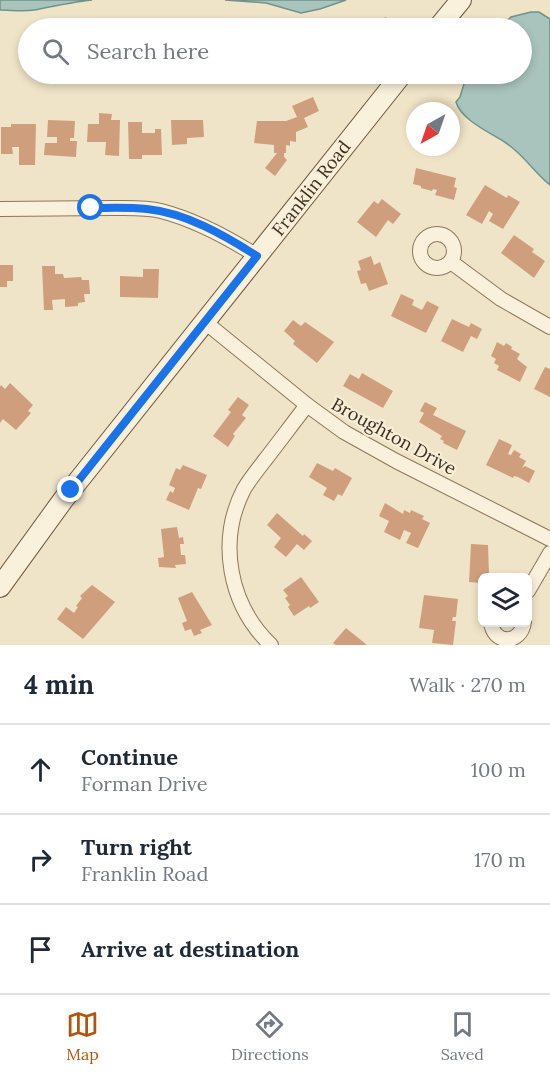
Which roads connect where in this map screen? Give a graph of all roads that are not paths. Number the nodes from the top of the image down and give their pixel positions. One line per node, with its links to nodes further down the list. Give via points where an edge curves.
1 (460, 0): 2 (street)
2 (446, 18)
3 (394, 84): 5 (street, Franklin Road)
4 (0, 209): 5 (street, via 160,211 215,231)
5 (257, 256): 7 (street, Franklin Road)
6 (451, 262): 8 (street)
7 (205, 322): 9 (street, Broughton Drive); 13 (street, Franklin Road, via 63,500)
8 (550, 327)
9 (307, 405): 10 (street, Broughton Drive, via 375,450); 16 (street, via 248,482 231,531 234,585)
10 (550, 539)
11 (550, 553): 12 (street)
12 (532, 584)
13 (0, 587)
14 (492, 627): 15 (street, via 494,633 508,641 518,637)
15 (523, 627)
16 (263, 642)

